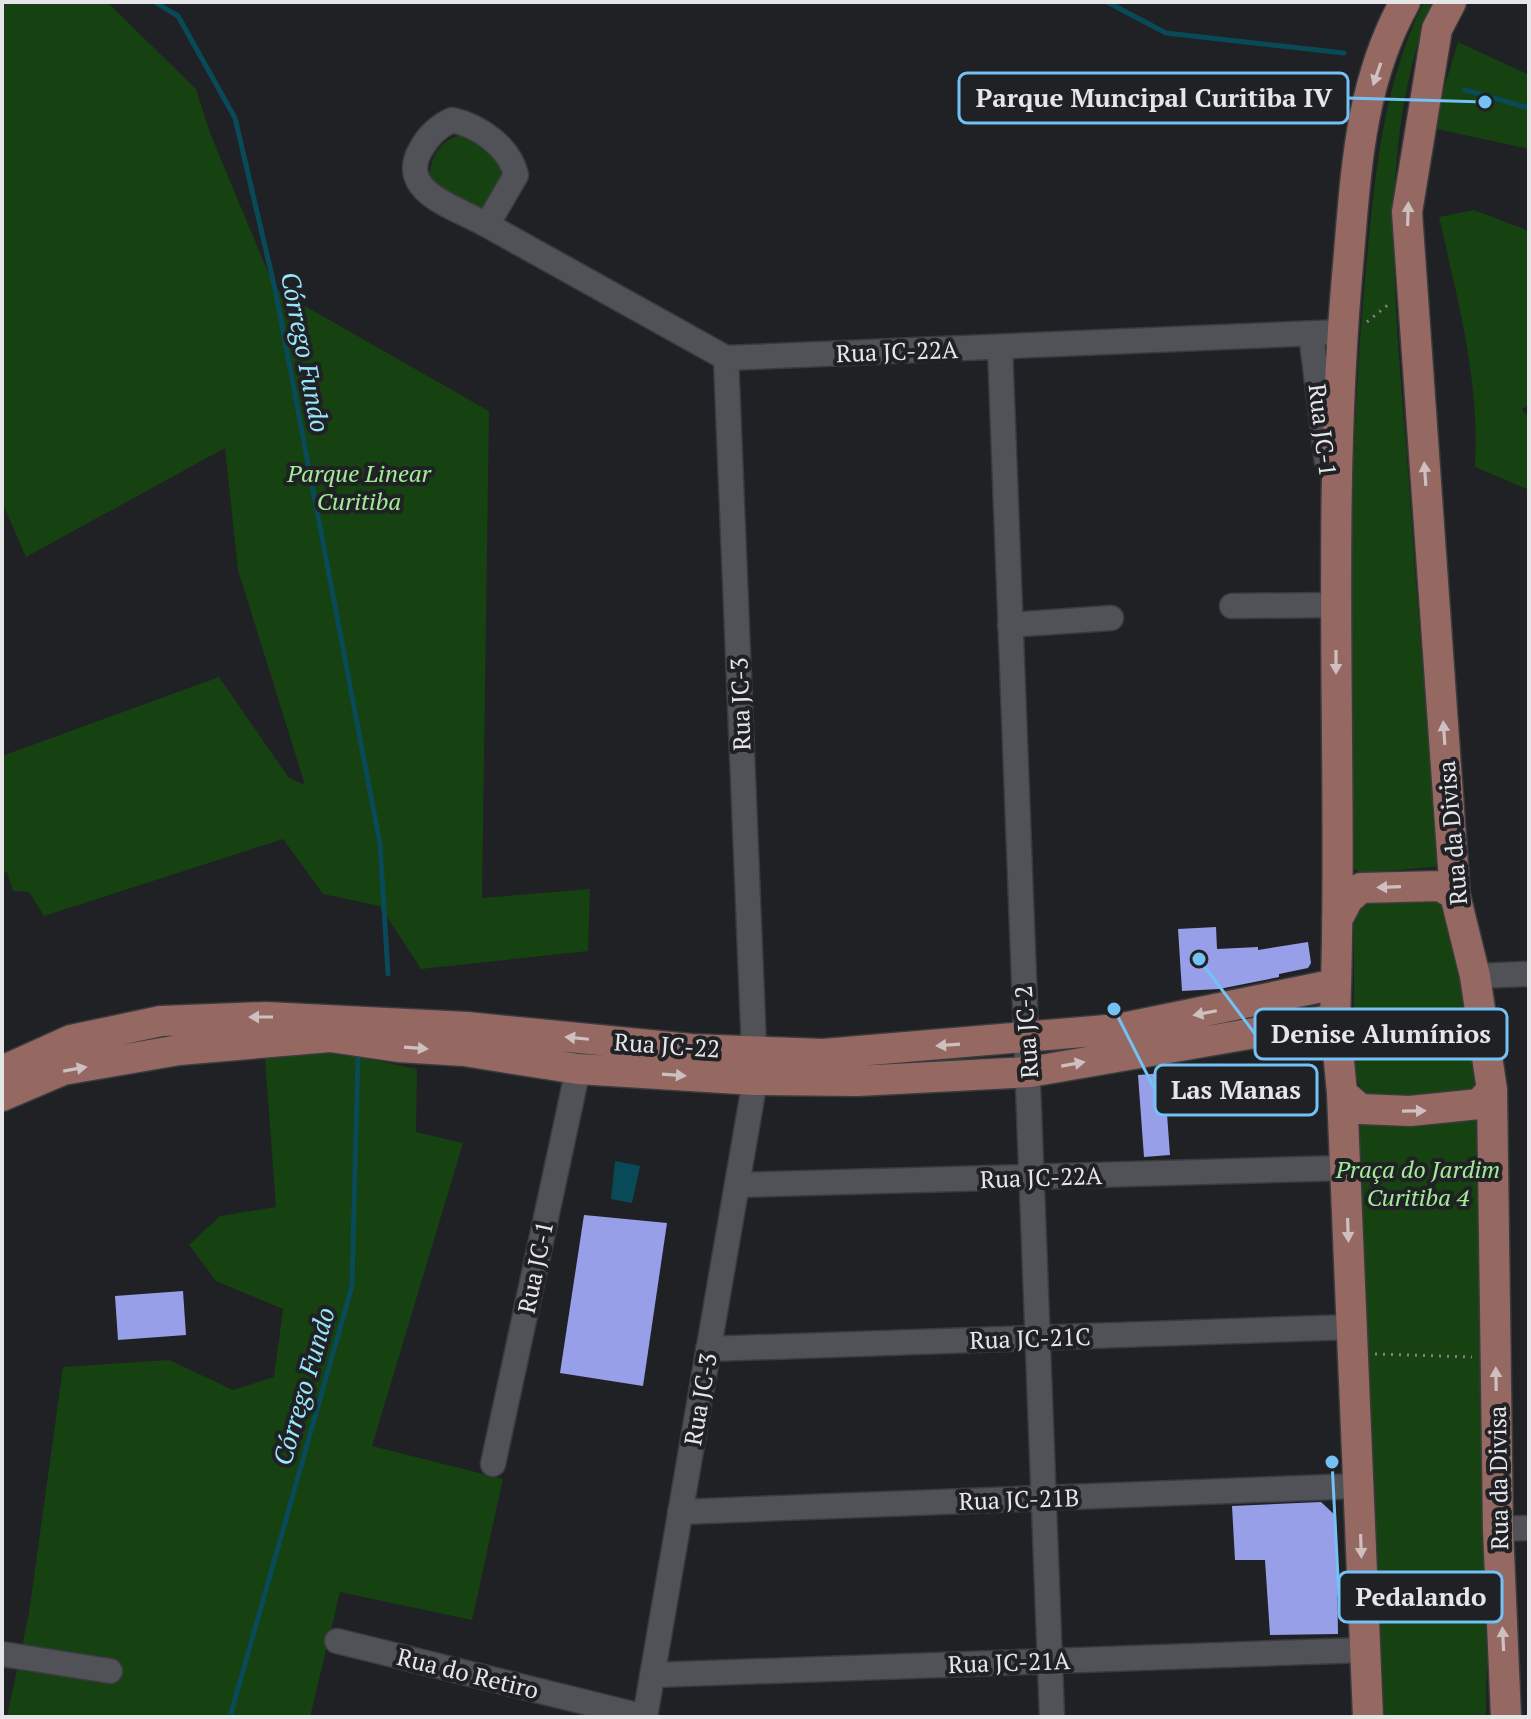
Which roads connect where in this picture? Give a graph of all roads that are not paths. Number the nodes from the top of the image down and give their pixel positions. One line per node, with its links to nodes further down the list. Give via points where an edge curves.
1 (1405, 2): 4 (main road, one-way to 4, via 1360,123)
2 (1451, 2): 13 (main road, Rua da Divisa, one-way to 2, via 1407,212 1437,29)
3 (487, 225): 3 (street, via 420,187 413,176 423,144 452,120 465,123 513,161 516,175); 7 (street)
4 (1342, 332): 5 (street, Rua JC-22A); 8 (main road)
5 (1311, 334): 6 (street, Rua JC-22A); 8 (street, Rua JC-1)
6 (1000, 347): 7 (street, Rua JC-22A); 12 (street, Rua JC-2)
7 (726, 358): 21 (street, Rua JC-3)
8 (1336, 526): 9 (main road)
9 (1336, 605): 10 (street); 14 (main road, one-way to 14)
10 (1232, 606)
11 (1111, 618): 12 (street)
12 (1010, 625): 19 (street, Rua JC-2)
13 (1455, 895): 14 (main road, one-way to 14, via 1440,886 1361,888); 16 (main road, Rua da Divisa)
14 (1337, 920): 17 (main road)
15 (1529, 974): 16 (street)
16 (1475, 976): 26 (main road, Rua da Divisa)
17 (1336, 984): 18 (main road); 19 (main road, Rua JC-22, one-way to 19, via 1118,1029)
18 (1335, 1019): 24 (main road, Rua JC-22, one-way to 18); 27 (main road)
19 (1027, 1038): 21 (main road, Rua JC-22, one-way to 21, via 823,1054); 24 (street, Rua JC-2)
20 (466, 1039): 21 (main road, Rua JC-22, one-way to 20); 22 (main road, Rua JC-22); 23 (main road, Rua JC-22, one-way to 23, via 266,1017 161,1021 71,1040); 28 (main road, Rua JC-22, one-way to 20, via 63,1070 179,1050 330,1037 398,1047)
21 (754, 1049)
22 (578, 1069): 25 (main road, Rua JC-22, one-way to 25); 35 (street, Rua JC-1)
23 (2, 1071)
24 (1030, 1072): 25 (main road, Rua JC-22); 30 (street, Rua JC-2)
25 (755, 1080): 31 (street, Rua JC-3)
26 (1492, 1090): 27 (main road, one-way to 26, via 1360,1109 1410,1111 1479,1104); 40 (main road, Rua da Divisa, one-way to 26)
27 (1342, 1093): 29 (main road)
28 (2, 1096)
29 (1345, 1168): 30 (street, Rua JC-22A); 33 (main road, one-way to 33)
30 (1033, 1177): 31 (street, Rua JC-22A); 32 (street, Rua JC-2)
31 (737, 1185): 34 (street, Rua JC-3)
32 (1039, 1338): 33 (street, Rua JC-21C); 34 (street, Rua JC-21C); 37 (street, Rua JC-2)
33 (1352, 1340): 36 (main road)
34 (708, 1349): 38 (street, Rua JC-3)
35 (493, 1464)
36 (1358, 1486): 37 (street, Rua JC-21B); 42 (main road, one-way to 42)
37 (1045, 1498): 38 (street, Rua JC-21B); 44 (street, Rua JC-2)
38 (680, 1512): 46 (street, Rua JC-3)
39 (1529, 1528): 40 (street)
40 (1498, 1529): 50 (main road, Rua da Divisa, one-way to 40)
41 (337, 1641): 47 (street, Rua do Retiro)
42 (1365, 1650): 44 (street, Rua JC-21A); 49 (main road)
43 (2, 1654): 45 (street)
44 (1050, 1661): 46 (street, Rua JC-21A); 48 (street, Rua JC-2)
45 (110, 1671)
46 (652, 1675): 47 (street, Rua JC-3)
47 (645, 1717)
48 (1052, 1717)
49 (1368, 1717)
50 (1506, 1717)

